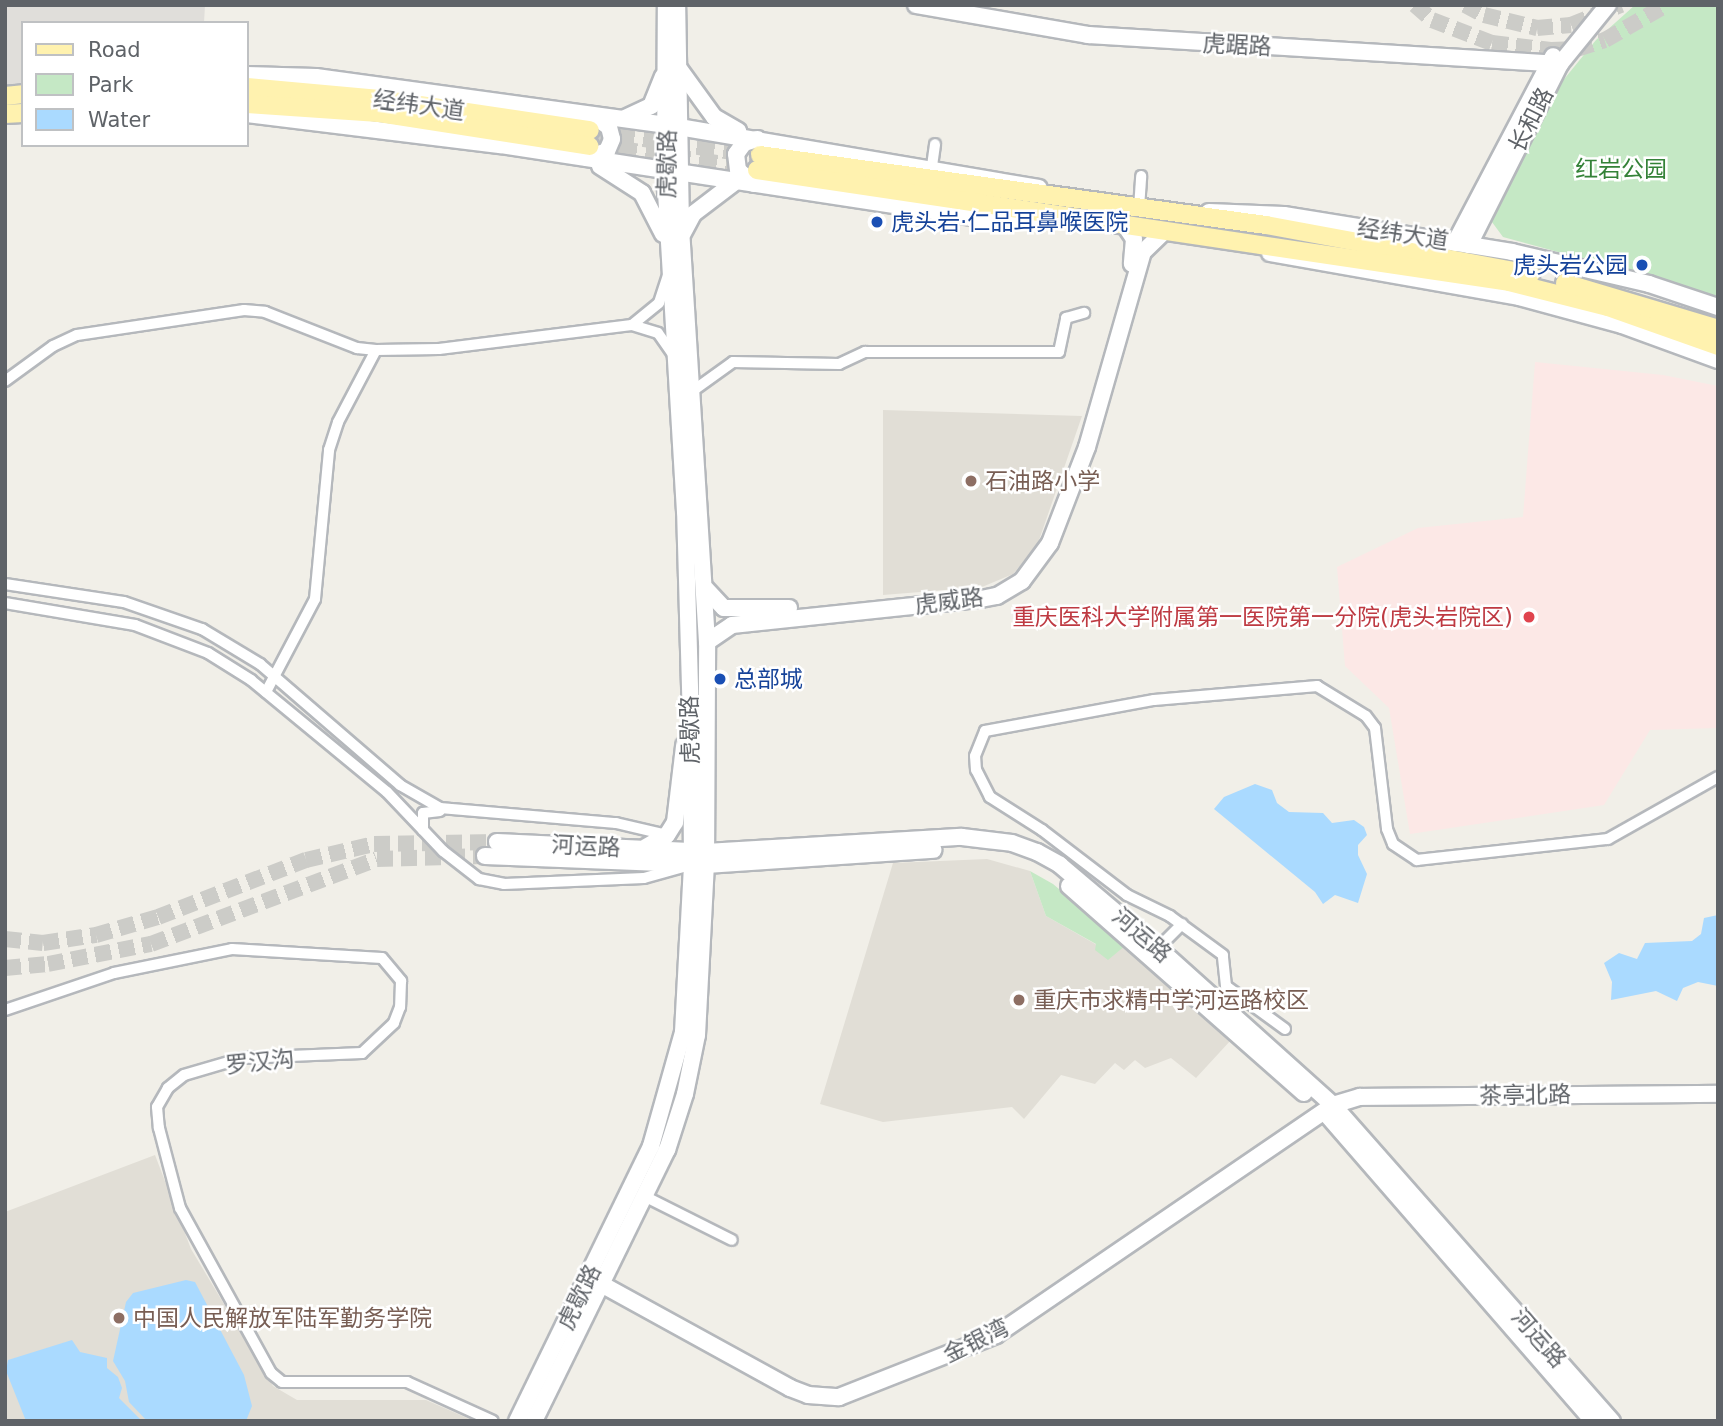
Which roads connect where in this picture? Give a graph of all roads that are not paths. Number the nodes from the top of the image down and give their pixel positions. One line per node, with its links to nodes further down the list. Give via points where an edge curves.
1 (666, 5): 7 (main road, 虎歇路)
2 (677, 5): 10 (main road, 虎歇路)
3 (916, 5): 8 (main road, 虎踞路, via 1088,35)
4 (968, 5): 9 (main road, 虎踞路, via 1128,29)
5 (1594, 5): 9 (main road, 长和路)
6 (1608, 5): 9 (main road, 长和路)
7 (668, 57): 16 (main road, via 651,106); 17 (main road, 虎歇路)
8 (1497, 60): 9 (main road, 虎踞路); 15 (main road, via 1518,65 1525,73)
9 (1556, 60): 15 (main road, 长和路); 32 (main road, 长和路)
10 (679, 70): 17 (main road, 虎歇路); 20 (main road, via 713,117)
11 (248, 75): 18 (main road, via 316,78)
12 (248, 87): 18 (main road, 经纬大道, via 379,99)
13 (248, 104): 18 (main road, 经纬大道, via 379,113)
14 (248, 114): 18 (main road)
15 (1520, 116): 32 (main road, 长和路)
16 (621, 119): 17 (main road); 18 (main road)
17 (673, 127): 20 (main road); 22 (main road, 虎歇路)
18 (590, 138): 22 (main road); 33 (main road, via 642,193)
19 (935, 144): 21 (street)
20 (757, 162): 21 (main road); 24 (main road); 25 (main road, 经纬大道); 28 (main road)
21 (932, 166): 25 (main road, via 1014,180)
22 (672, 172): 24 (main road); 30 (main road, 虎歇路); 33 (main road, 虎歇路)
23 (1141, 176): 26 (street)
24 (735, 182): 30 (main road, via 693,214)
25 (1081, 200): 26 (main road, 经纬大道)
26 (1139, 208): 27 (main road, 经纬大道)
27 (1170, 213): 32 (main road, 经纬大道, via 1284,215); 38 (main road, via 1266,225 1512,270 1604,292)
28 (1126, 227): 29 (main road); 46 (main road, 虎威路, via 1136,252 1077,452 1037,554 1019,575 996,589 754,611 724,608)
29 (1163, 233): 31 (main road); 48 (main road, 虎威路, via 1143,252 1087,447 1050,542 1022,581 997,596 981,599 732,625)
30 (682, 236): 44 (main road, 虎歇路)
31 (1210, 239): 39 (main road, via 1509,282 1608,307); 41 (main road, 经纬大道, via 1311,263 1519,297)
32 (1462, 244): 35 (main road, 经纬大道, via 1589,268)
33 (667, 245): 34 (main road, 虎歇路)
34 (670, 269): 37 (street, via 659,303); 42 (main road, 虎歇路)
35 (1718, 307)
36 (1084, 313): 44 (street, via 1066,318 1059,352 865,352 839,364 733,362)
37 (632, 325): 40 (street, via 439,349); 42 (street, via 658,333)
38 (1718, 329)
39 (1718, 346)
40 (376, 350): 43 (street, via 357,348 265,312 244,310 78,335 53,346); 49 (street, via 333,434 315,599)
41 (1718, 360)
42 (677, 362): 51 (main road, 虎歇路)
43 (5, 381)
44 (694, 390): 46 (main road, 虎歇路)
45 (5, 584): 49 (street, via 159,612 234,646)
46 (706, 589): 48 (main road, 虎歇路)
47 (5, 603): 50 (street, via 152,630 208,653)
48 (707, 642): 59 (main road, 虎歇路)
49 (276, 676): 50 (street); 53 (street, via 411,793)
50 (265, 692): 54 (street, via 387,792)
51 (691, 723): 55 (main road, via 681,760 675,822); 59 (main road, 虎歇路)
52 (1718, 777): 60 (street, via 1608,839 1417,860 1393,844 1387,829 1375,728 1357,710 1317,686 1154,700 994,727 980,737 976,770 990,797 1127,895)
53 (456, 812): 54 (street, via 425,811); 55 (street, via 616,823)
54 (423, 830): 59 (street, via 468,873 491,883 644,878)
55 (667, 835): 57 (main road)
56 (496, 842): 57 (main road, 河运路)
57 (641, 849): 59 (main road, 河运路)
58 (485, 856): 59 (main road, 河运路)
59 (699, 858): 61 (main road, 河运路, via 962,837 1012,843 1060,865); 65 (main road, 河运路, via 962,848 1011,853 1035,862 1055,874); 66 (main road, 虎歇路, via 697,1035 677,1121); 68 (main road, 虎歇路, via 683,1032 673,1079 651,1146)
60 (1182, 925): 61 (street); 63 (street, via 1223,955 1226,986)
61 (1158, 948): 65 (main road, 河运路)
62 (5, 1010): 69 (street, 罗汉沟, via 114,973 232,948 382,958 401,981 400,1007 394,1023 362,1053 242,1058 184,1075 168,1088 157,1107 159,1128 180,1208 271,1373 282,1382 407,1382)
63 (1285, 1029)
64 (1718, 1094): 65 (main road, 茶亭北路, via 1360,1097)
65 (1328, 1108): 68 (main road, 金银湾, via 996,1335 860,1392 808,1395); 72 (main road, 河运路); 73 (main road, 河运路)
66 (644, 1196): 67 (street); 68 (main road, 虎歇路)
67 (732, 1240)
68 (595, 1281): 70 (main road, 虎歇路); 71 (main road, 虎歇路)
69 (493, 1421)
70 (517, 1421)
71 (534, 1421)
72 (1593, 1421)
73 (1612, 1421)

